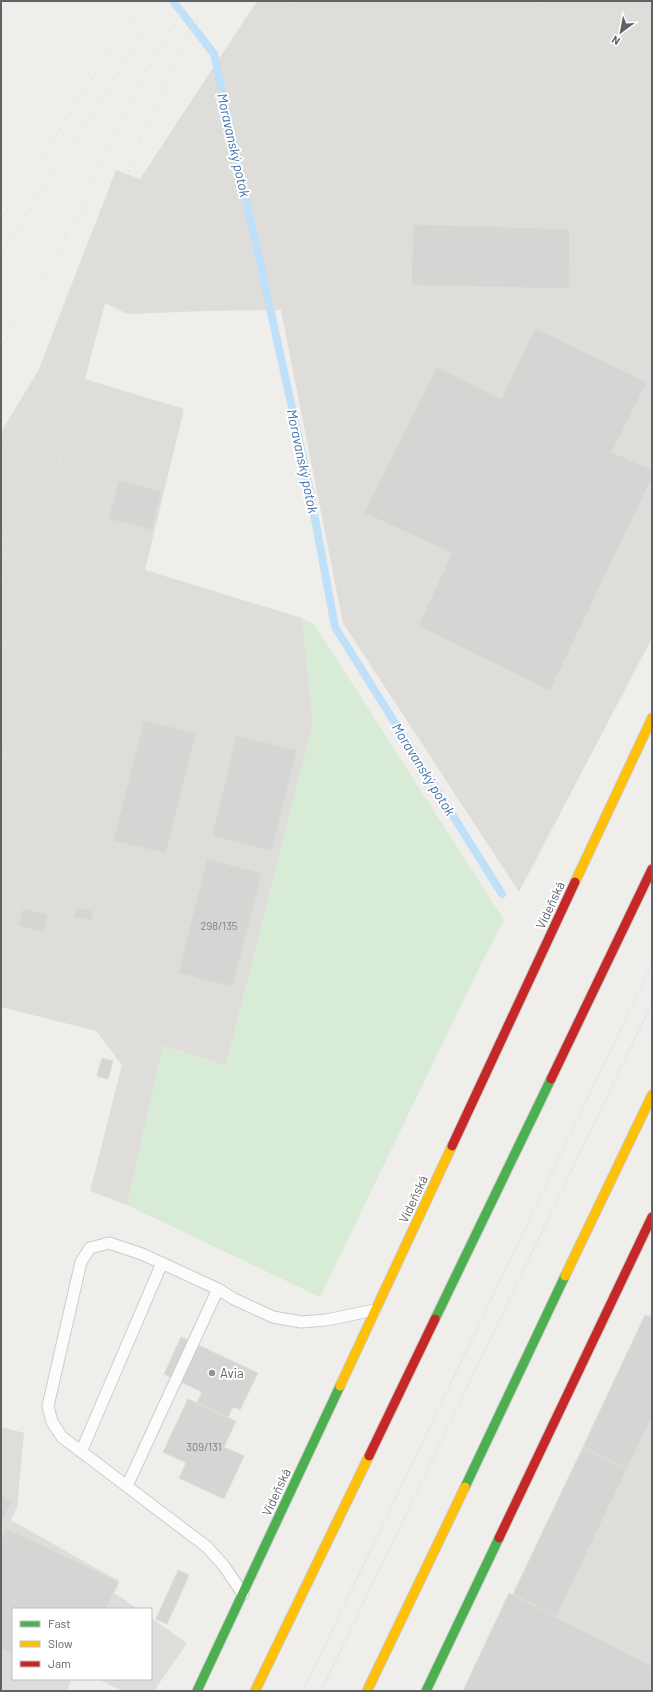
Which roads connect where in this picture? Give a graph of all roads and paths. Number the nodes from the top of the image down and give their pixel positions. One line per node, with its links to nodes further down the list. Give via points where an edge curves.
1 (652, 718): 7 (main road, Vídeňská)
2 (652, 869): 12 (main road)
3 (652, 1095): 13 (main road)
4 (652, 1217): 14 (main road)
5 (162, 1263): 6 (lane); 8 (lane); 8 (lane, via 109,1243 90,1248 81,1262 48,1406 52,1422 62,1437)
6 (218, 1289): 7 (lane, via 273,1317 301,1322 326,1320); 9 (lane)
7 (375, 1310): 10 (main road, Vídeňská)
8 (82, 1452): 9 (lane)
9 (127, 1486): 10 (lane, via 207,1547)
10 (243, 1594): 11 (main road, Vídeňská)
11 (197, 1691)
12 (255, 1691)
13 (367, 1691)
14 (426, 1691)

